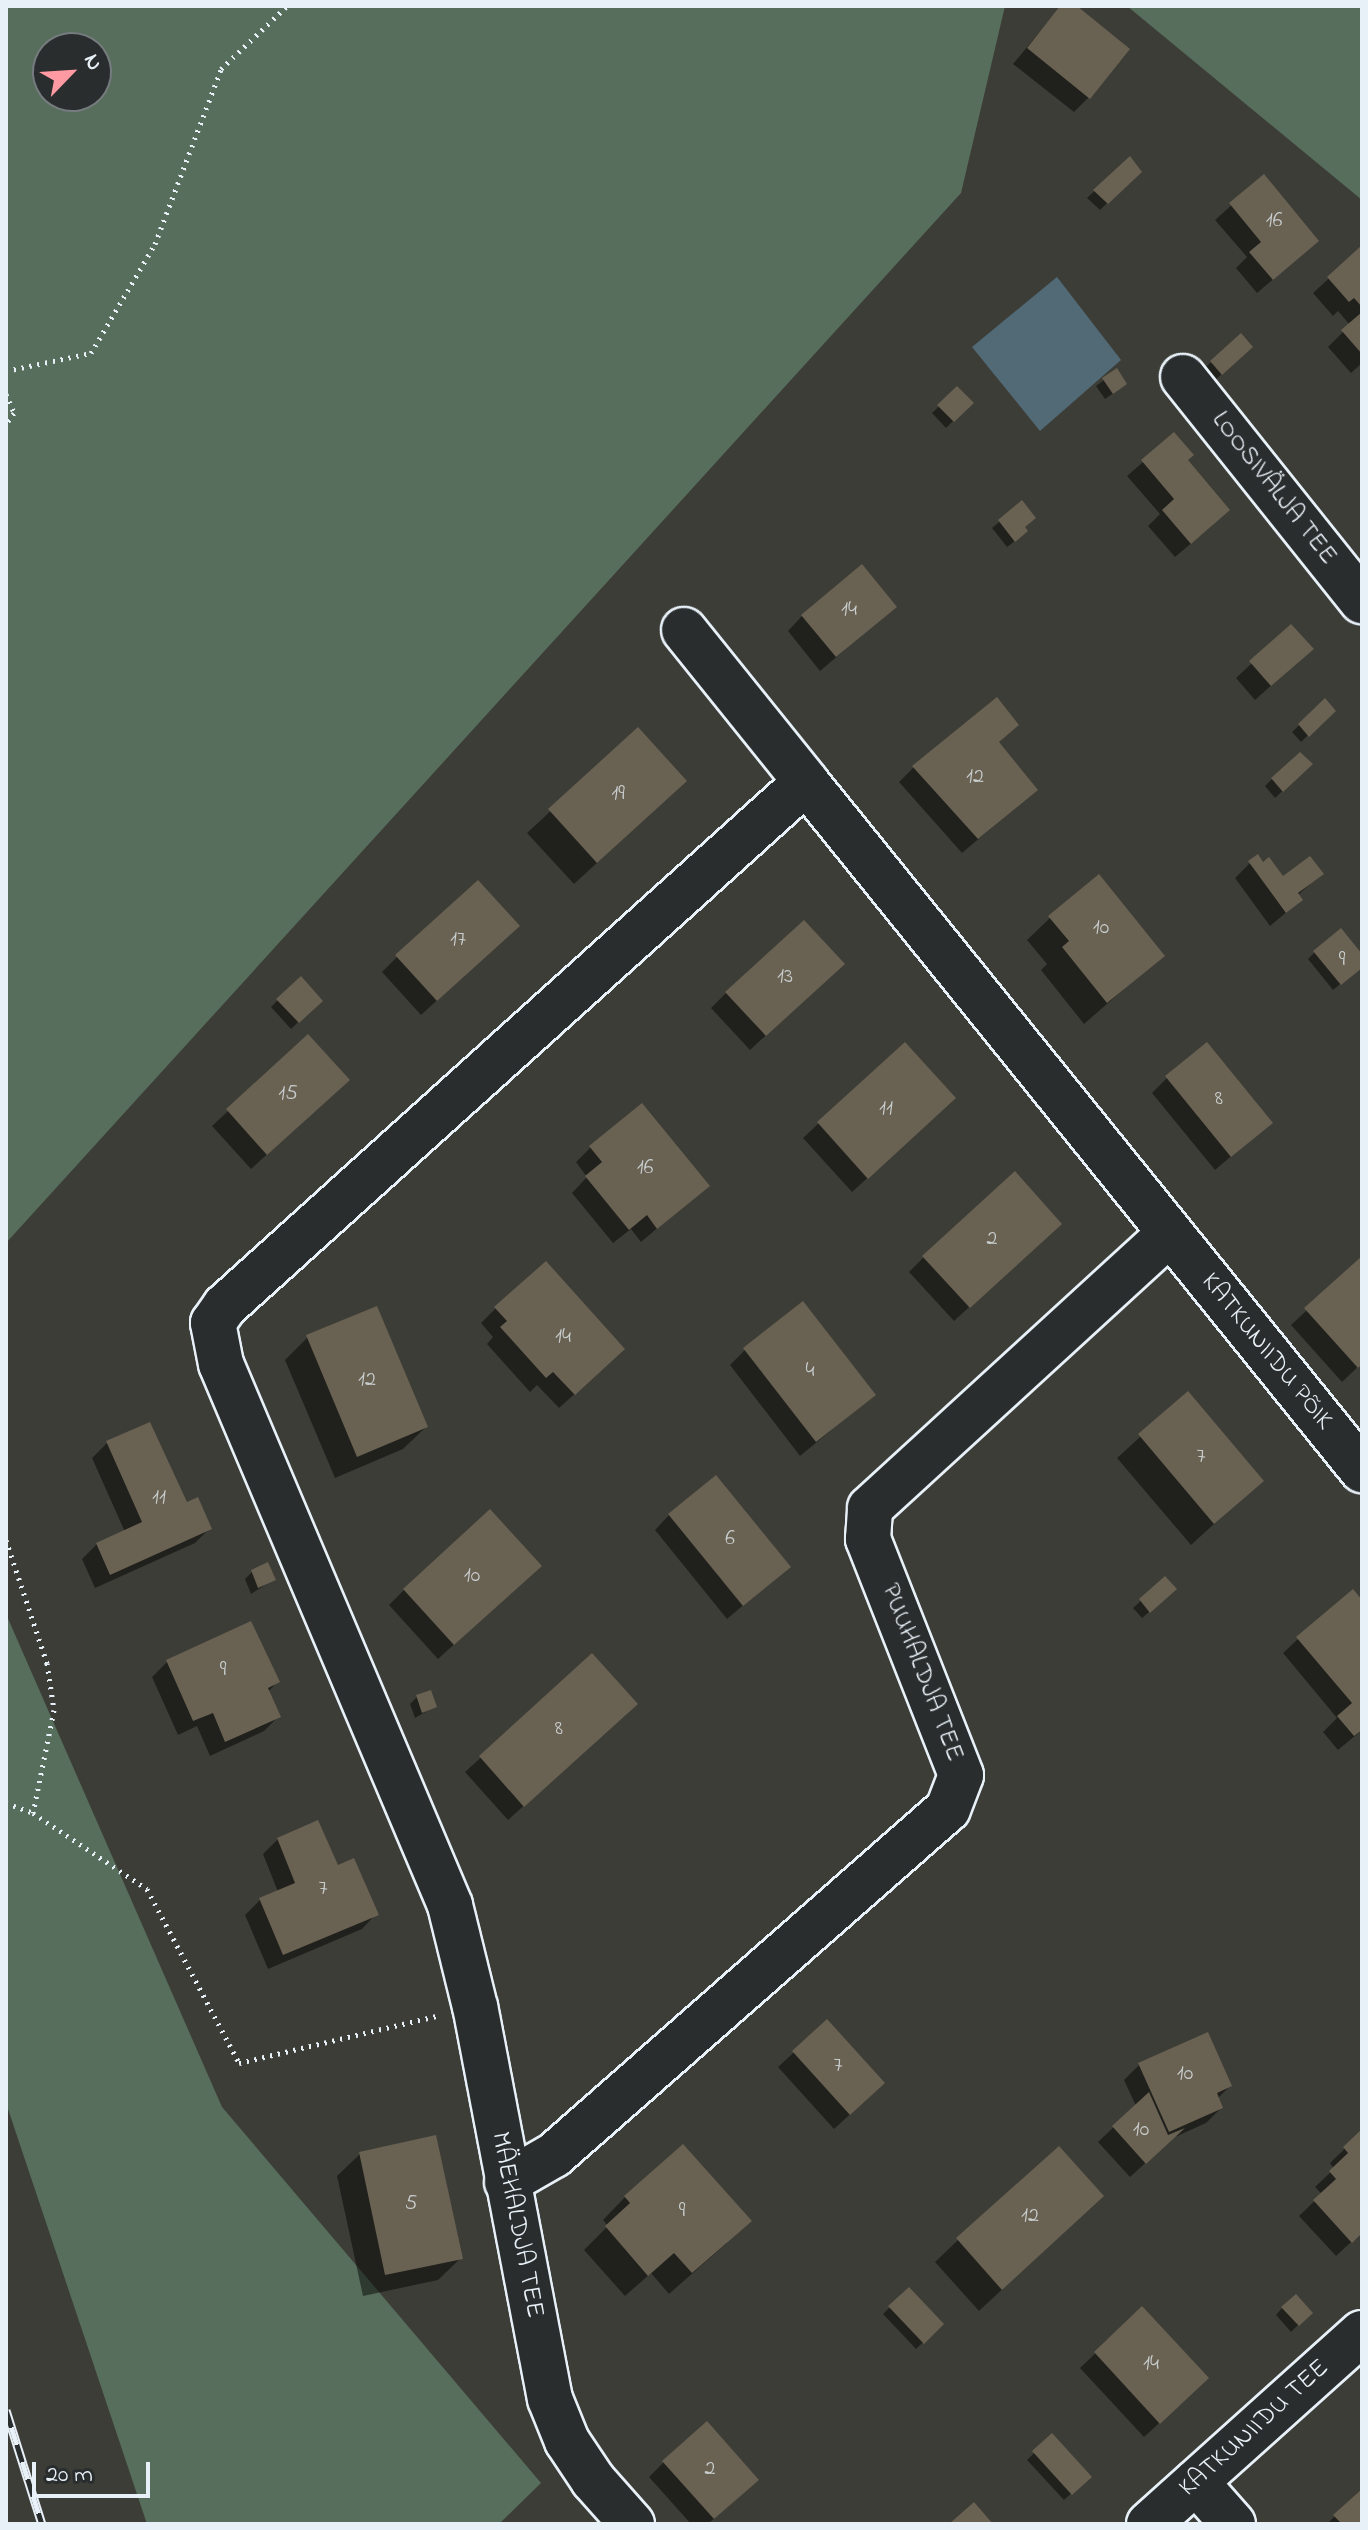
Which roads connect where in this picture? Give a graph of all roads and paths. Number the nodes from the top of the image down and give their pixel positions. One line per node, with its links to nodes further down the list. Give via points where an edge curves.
1 (287, 6): 2 (path, via 221,69 155,244 91,353)
2 (6, 371)
3 (1183, 377): 6 (street, LOOSIVÄLJA TEE)
4 (6, 394): 5 (path, via 14,413)
5 (6, 424)
6 (1362, 601)
7 (684, 630): 8 (street, KATKUNIIDU PÕIK)
8 (806, 782): 9 (street, KATKUNIIDU PÕIK); 14 (street, MÄEHALDJA TEE, via 225,1306 213,1323 221,1364 450,1905)
9 (1169, 1234): 10 (street, KATKUNIIDU PÕIK); 15 (street, PUUHALDJA TEE, via 870,1508 868,1539 961,1775 948,1809 554,2155)
10 (1362, 1470)
11 (6, 1540): 13 (path, via 47,1663 54,1710)
12 (6, 1803): 13 (path)
13 (33, 1813): 14 (path, via 147,1889 239,2063)
14 (475, 2007): 15 (street, MÄEHALDJA TEE)
15 (507, 2182): 18 (street, MÄEHALDJA TEE, via 550,2399 567,2441)
16 (1362, 2333): 17 (street, KATKUNIIDU TEE)
17 (1196, 2482): 19 (street, KATKUNIIDU TEE); 20 (street)
18 (632, 2524)
19 (1149, 2524)
20 (1233, 2524)

